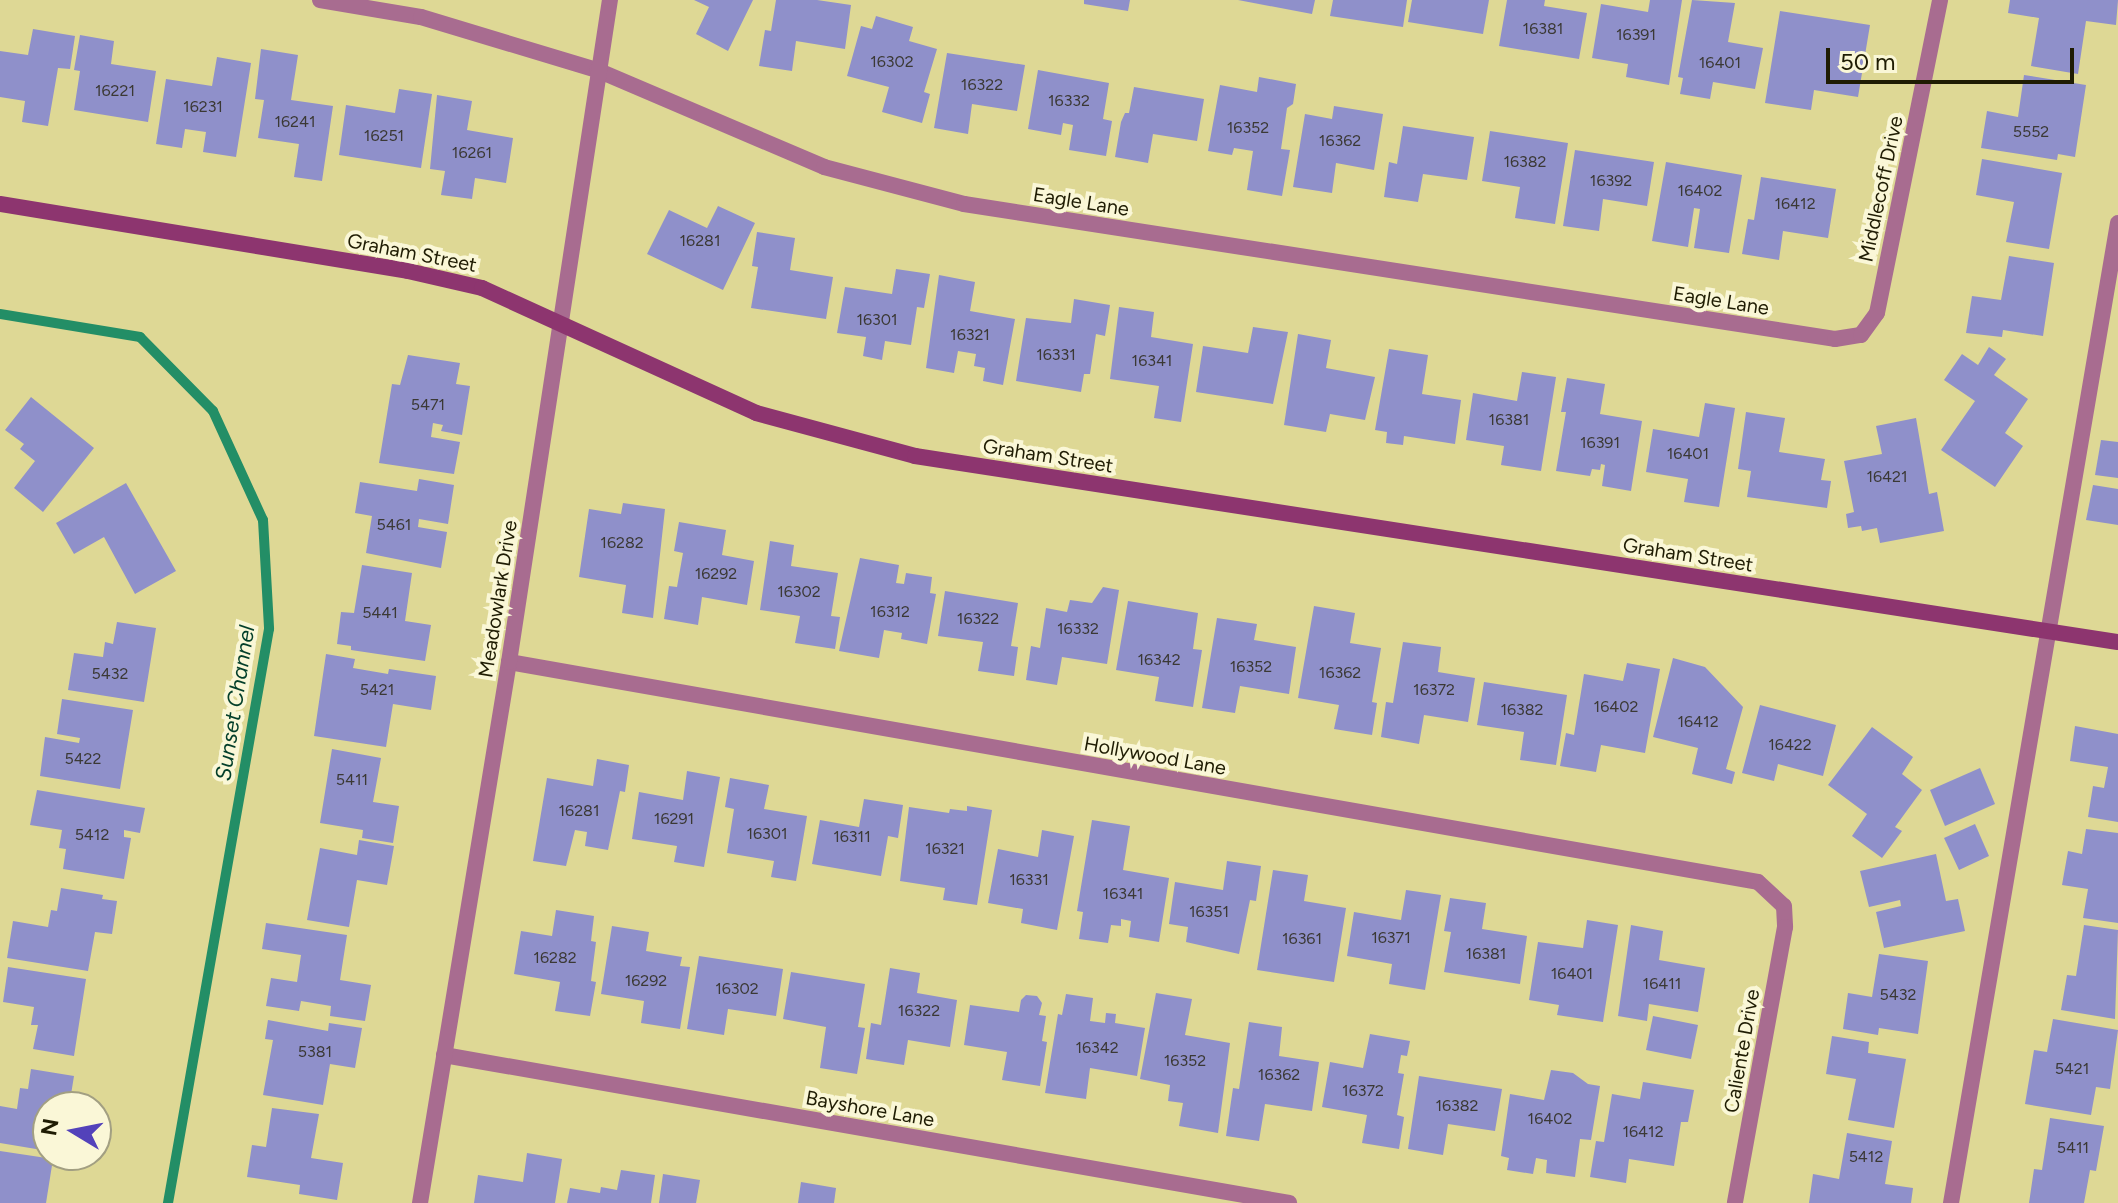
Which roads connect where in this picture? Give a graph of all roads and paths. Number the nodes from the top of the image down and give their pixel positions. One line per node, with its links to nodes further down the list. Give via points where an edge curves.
1 (320, 0): 4 (street, Eagle Lane, via 421,17)
2 (610, 0): 4 (street, Meadowlark Drive)
3 (1940, 0): 8 (street, Middlecoff Drive, via 1877,313)
4 (597, 70): 7 (street, Meadowlark Drive); 8 (street, Eagle Lane, via 824,167 964,204 1835,339)
5 (0, 204): 7 (street, Graham Street, via 408,271 482,288)
6 (2118, 223): 9 (street)
7 (559, 324): 9 (street, Graham Street, via 756,413 915,456); 11 (street, Meadowlark Drive)
8 (1861, 335)
9 (2049, 631): 10 (street, Graham Street); 17 (street)
10 (2118, 642)
11 (509, 662): 12 (street, Hollywood Lane, via 1758,882); 13 (street, Meadowlark Drive)
12 (1784, 906): 16 (street, Caliente Drive, via 1785,927)
13 (444, 1055): 14 (street, Meadowlark Drive); 15 (street, Bayshore Lane)
14 (420, 1203)
15 (1289, 1203)
16 (1735, 1203)
17 (1951, 1203)

